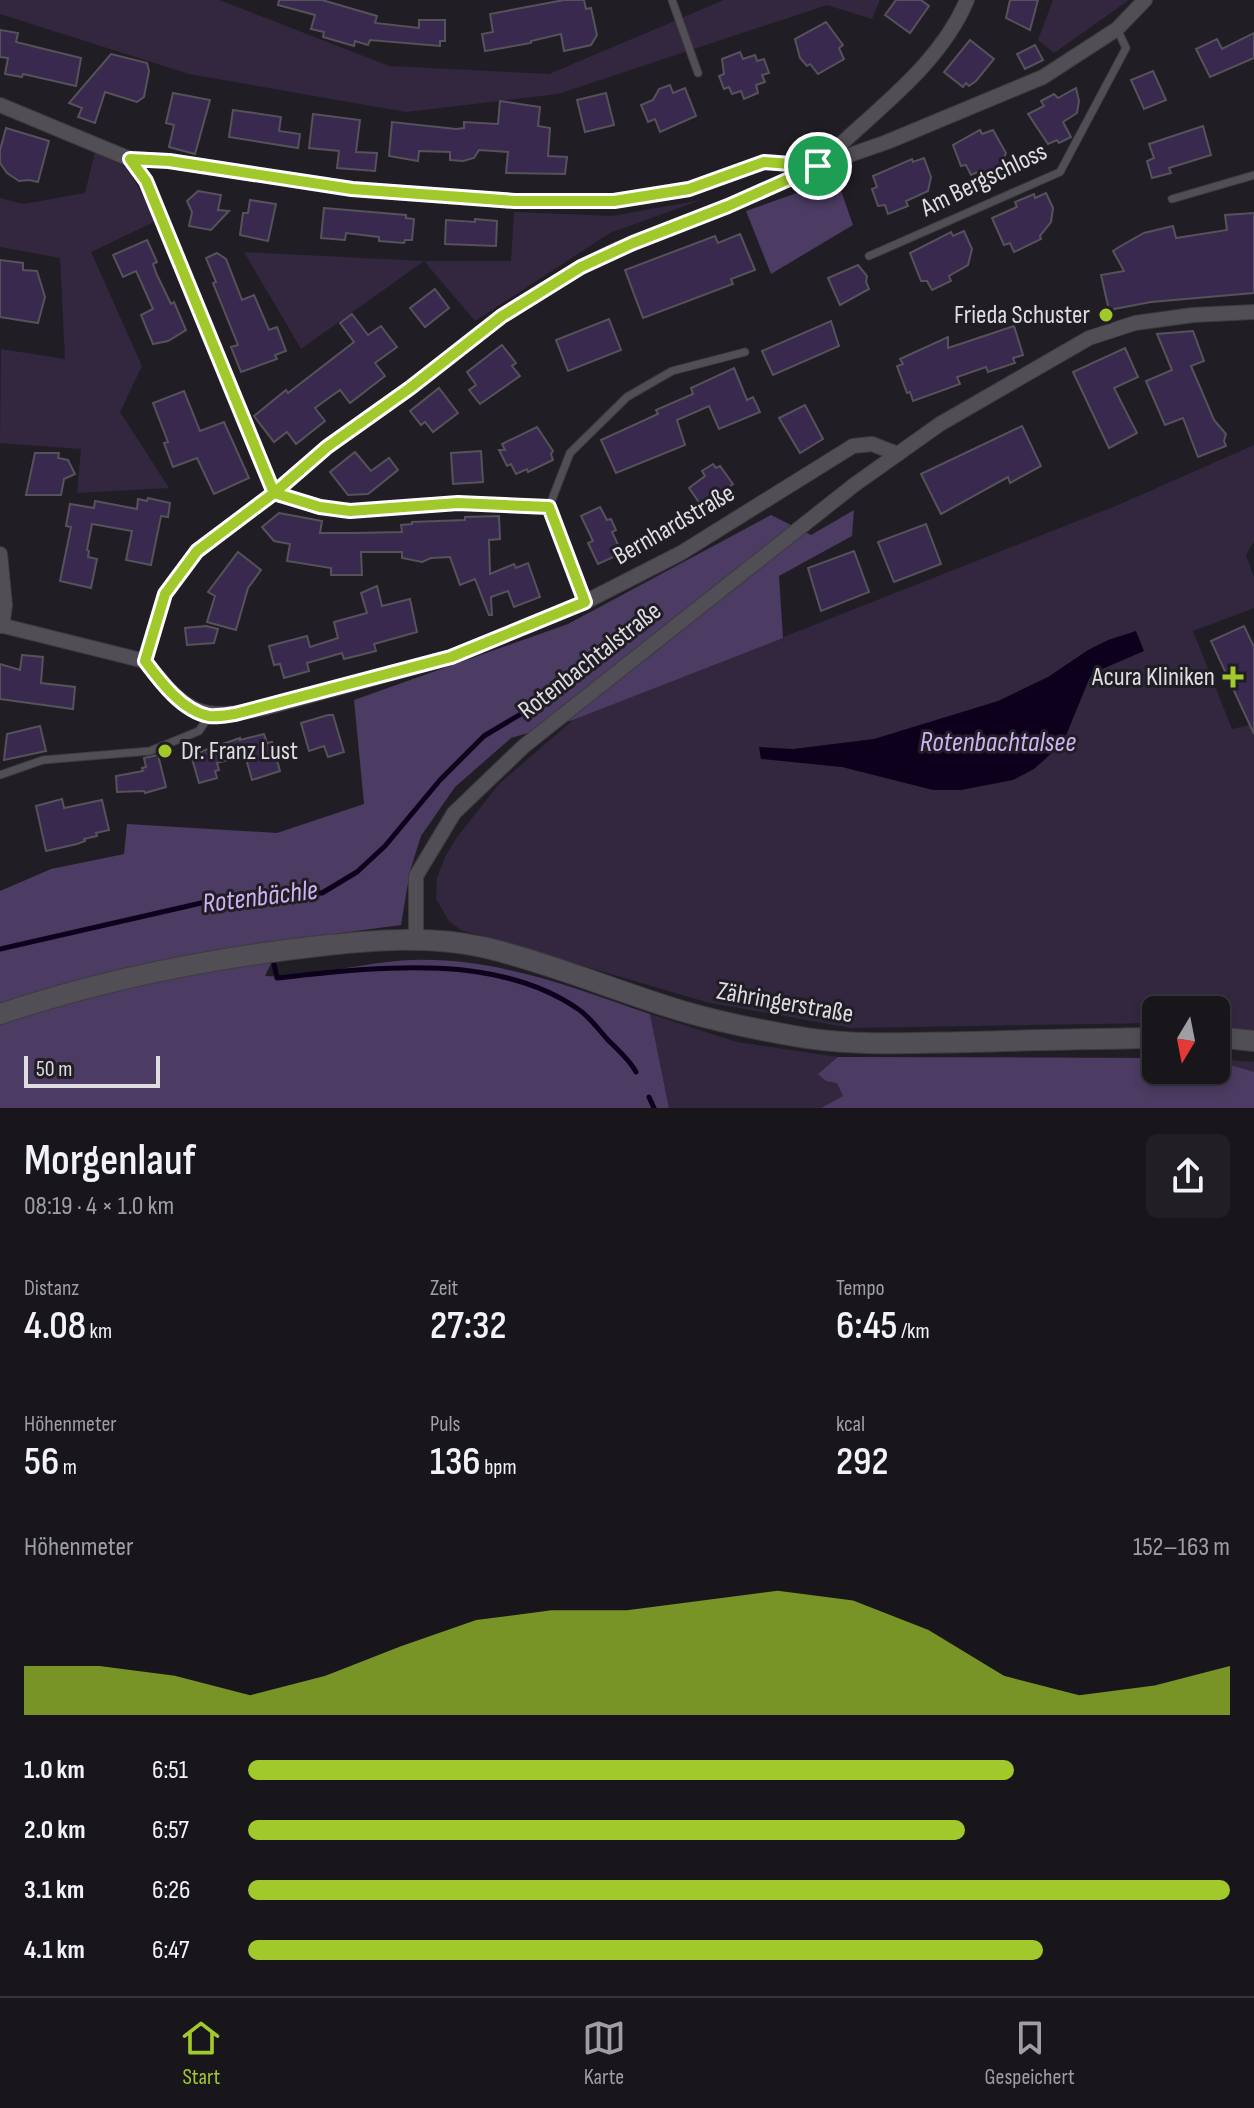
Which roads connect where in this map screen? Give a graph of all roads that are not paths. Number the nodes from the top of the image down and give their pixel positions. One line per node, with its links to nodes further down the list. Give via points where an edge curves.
1 (672, 0): 5 (lane)
2 (967, 0): 8 (street, via 957,25 896,96)
3 (1145, 0): 4 (street)
4 (1117, 29): 8 (street, via 1043,77); 11 (lane, Am Bergschloss, via 1126,48 1060,172)
5 (698, 73)
6 (0, 105): 7 (street)
7 (130, 159): 8 (street, via 352,189 515,201 614,201 689,189 764,162); 15 (lane, via 146,181)
8 (818, 166): 15 (street, via 581,267 502,316)
9 (1254, 175): 10 (lane)
10 (1172, 199)
11 (869, 256)
12 (1254, 312): 14 (street, Rotenbachtalstraße, via 1135,323 1089,338)
13 (745, 352): 16 (lane, via 672,371 627,397 570,453)
14 (898, 454): 18 (street, Bernhardstraße, via 872,444 853,446 681,553); 23 (street, Rotenbachtalstraße, via 524,746 454,813 416,876)
15 (274, 493): 16 (lane, via 350,511 458,503); 20 (street, via 197,551 165,594)
16 (549, 507): 18 (lane)
17 (0, 554): 19 (street, via 5,605)
18 (585, 602): 21 (street, Bernhardstraße, via 451,657 265,708)
19 (1, 626): 20 (street)
20 (145, 661): 21 (street, via 176,696)
21 (209, 716): 22 (lane, via 199,731 150,751 43,760)
22 (0, 775)
23 (416, 939): 24 (main road, via 214,961); 25 (main road, Zähringerstraße, via 486,948 682,1011 811,1038 886,1044)
24 (0, 1014)
25 (1142, 1038)
26 (1230, 1038): 27 (main road)
27 (1254, 1041)

